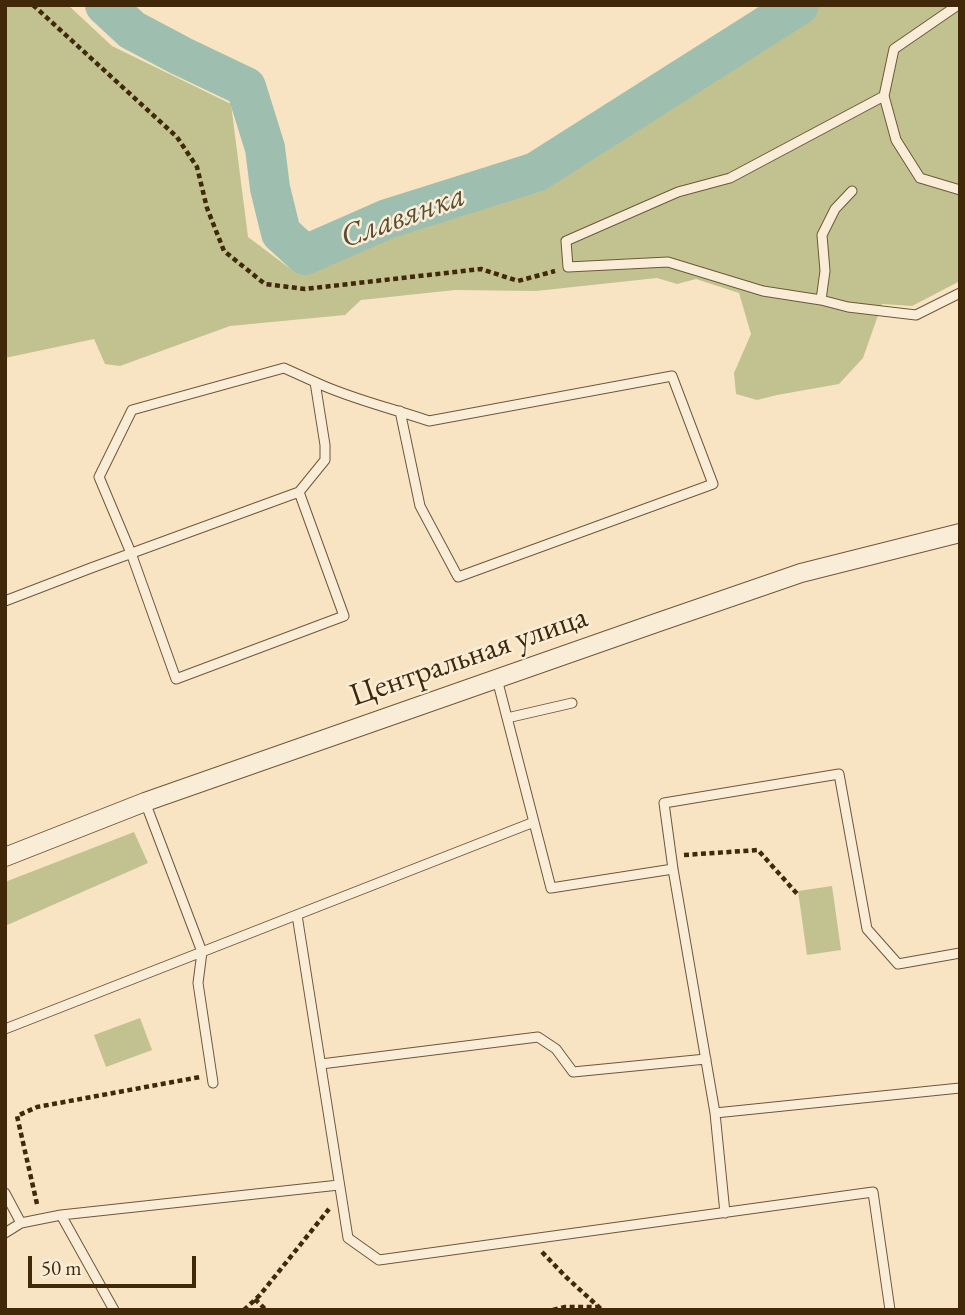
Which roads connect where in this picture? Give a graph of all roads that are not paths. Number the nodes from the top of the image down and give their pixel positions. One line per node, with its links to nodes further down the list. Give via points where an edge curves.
1 (958, 5): 2 (lane, via 894,49)
2 (884, 96): 3 (lane, via 896,140 920,178); 6 (lane, via 730,178 678,192 566,240 568,267 668,262 763,291)
3 (960, 190)
4 (852, 191): 6 (lane, via 835,209 822,236 825,271)
5 (960, 293): 6 (lane, via 916,315)
6 (821, 300)
7 (315, 382): 8 (lane); 9 (lane, via 325,460); 11 (lane, via 284,368 131,410 99,477)
8 (400, 411): 8 (lane, via 429,421 672,376 713,484 458,577 420,506)
9 (299, 492): 11 (lane); 11 (lane, via 344,616 176,679)
10 (960, 533): 13 (street, Центральная улица, via 801,573)
11 (131, 553): 12 (lane)
12 (5, 601)
13 (496, 679): 15 (lane); 16 (street, Центральная улица)
14 (572, 703): 15 (lane)
15 (507, 718): 17 (lane)
16 (145, 802): 18 (street, Центральная улица); 21 (lane)
17 (534, 822): 19 (lane, via 551,888); 20 (lane)
18 (5, 857)
19 (673, 869): 22 (lane, via 664,803 839,774 867,929 898,964); 24 (lane)
20 (297, 915): 21 (lane); 25 (lane)
21 (202, 952): 23 (lane); 26 (lane, via 198,983)
22 (960, 953)
23 (5, 1029)
24 (706, 1059): 25 (lane, via 573,1072 556,1049 538,1037); 28 (lane)
25 (321, 1064): 29 (lane)
26 (212, 1079)
27 (960, 1088): 28 (lane)
28 (715, 1113): 31 (lane)
29 (339, 1185): 31 (lane, via 348,1238 379,1260); 32 (lane)
30 (5, 1193): 33 (lane)
31 (725, 1213): 36 (lane, via 873,1192)
32 (61, 1215): 33 (lane); 35 (lane)
33 (21, 1223): 34 (lane)
34 (5, 1233)
35 (114, 1310)
36 (890, 1310)

